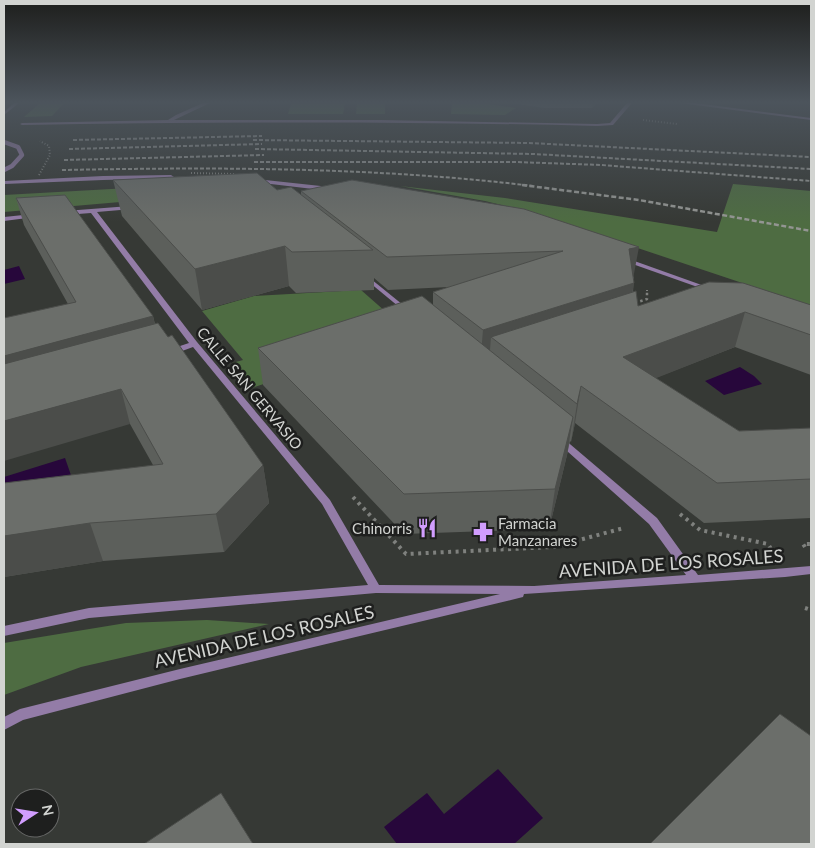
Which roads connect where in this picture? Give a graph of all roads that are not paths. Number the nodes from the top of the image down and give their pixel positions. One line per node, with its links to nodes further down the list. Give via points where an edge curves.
1 (6, 143): 2 (street, bridge, via 16,146 22,155)
2 (4, 170)
3 (4, 177): 6 (street)
4 (176, 178): 6 (street)
5 (247, 180): 7 (street)
6 (56, 181): 8 (street)
7 (272, 182): 9 (street)
8 (4, 183)
9 (338, 189)
10 (141, 207): 11 (street)
11 (94, 211): 12 (street); 20 (street, CALLE SAN GERVASIO)
12 (61, 214)
13 (43, 215): 14 (street)
14 (4, 219)
15 (616, 257): 17 (street)
16 (360, 272): 19 (street)
17 (715, 294): 18 (street)
18 (705, 298)
19 (412, 316)
20 (194, 344): 21 (street); 25 (street, CALLE SAN GERVASIO, via 326,502)
21 (166, 353)
22 (555, 436): 24 (street, via 653,521)
23 (811, 570): 24 (street, AVENIDA DE LOS ROSALES)
24 (694, 578): 26 (street, AVENIDA DE LOS ROSALES)
25 (376, 589): 26 (street, AVENIDA DE LOS ROSALES); 27 (street, AVENIDA DE LOS ROSALES, via 89,613)
26 (534, 590): 28 (street, AVENIDA DE LOS ROSALES, via 171,676 20,715)
27 (4, 631)
28 (4, 724)

